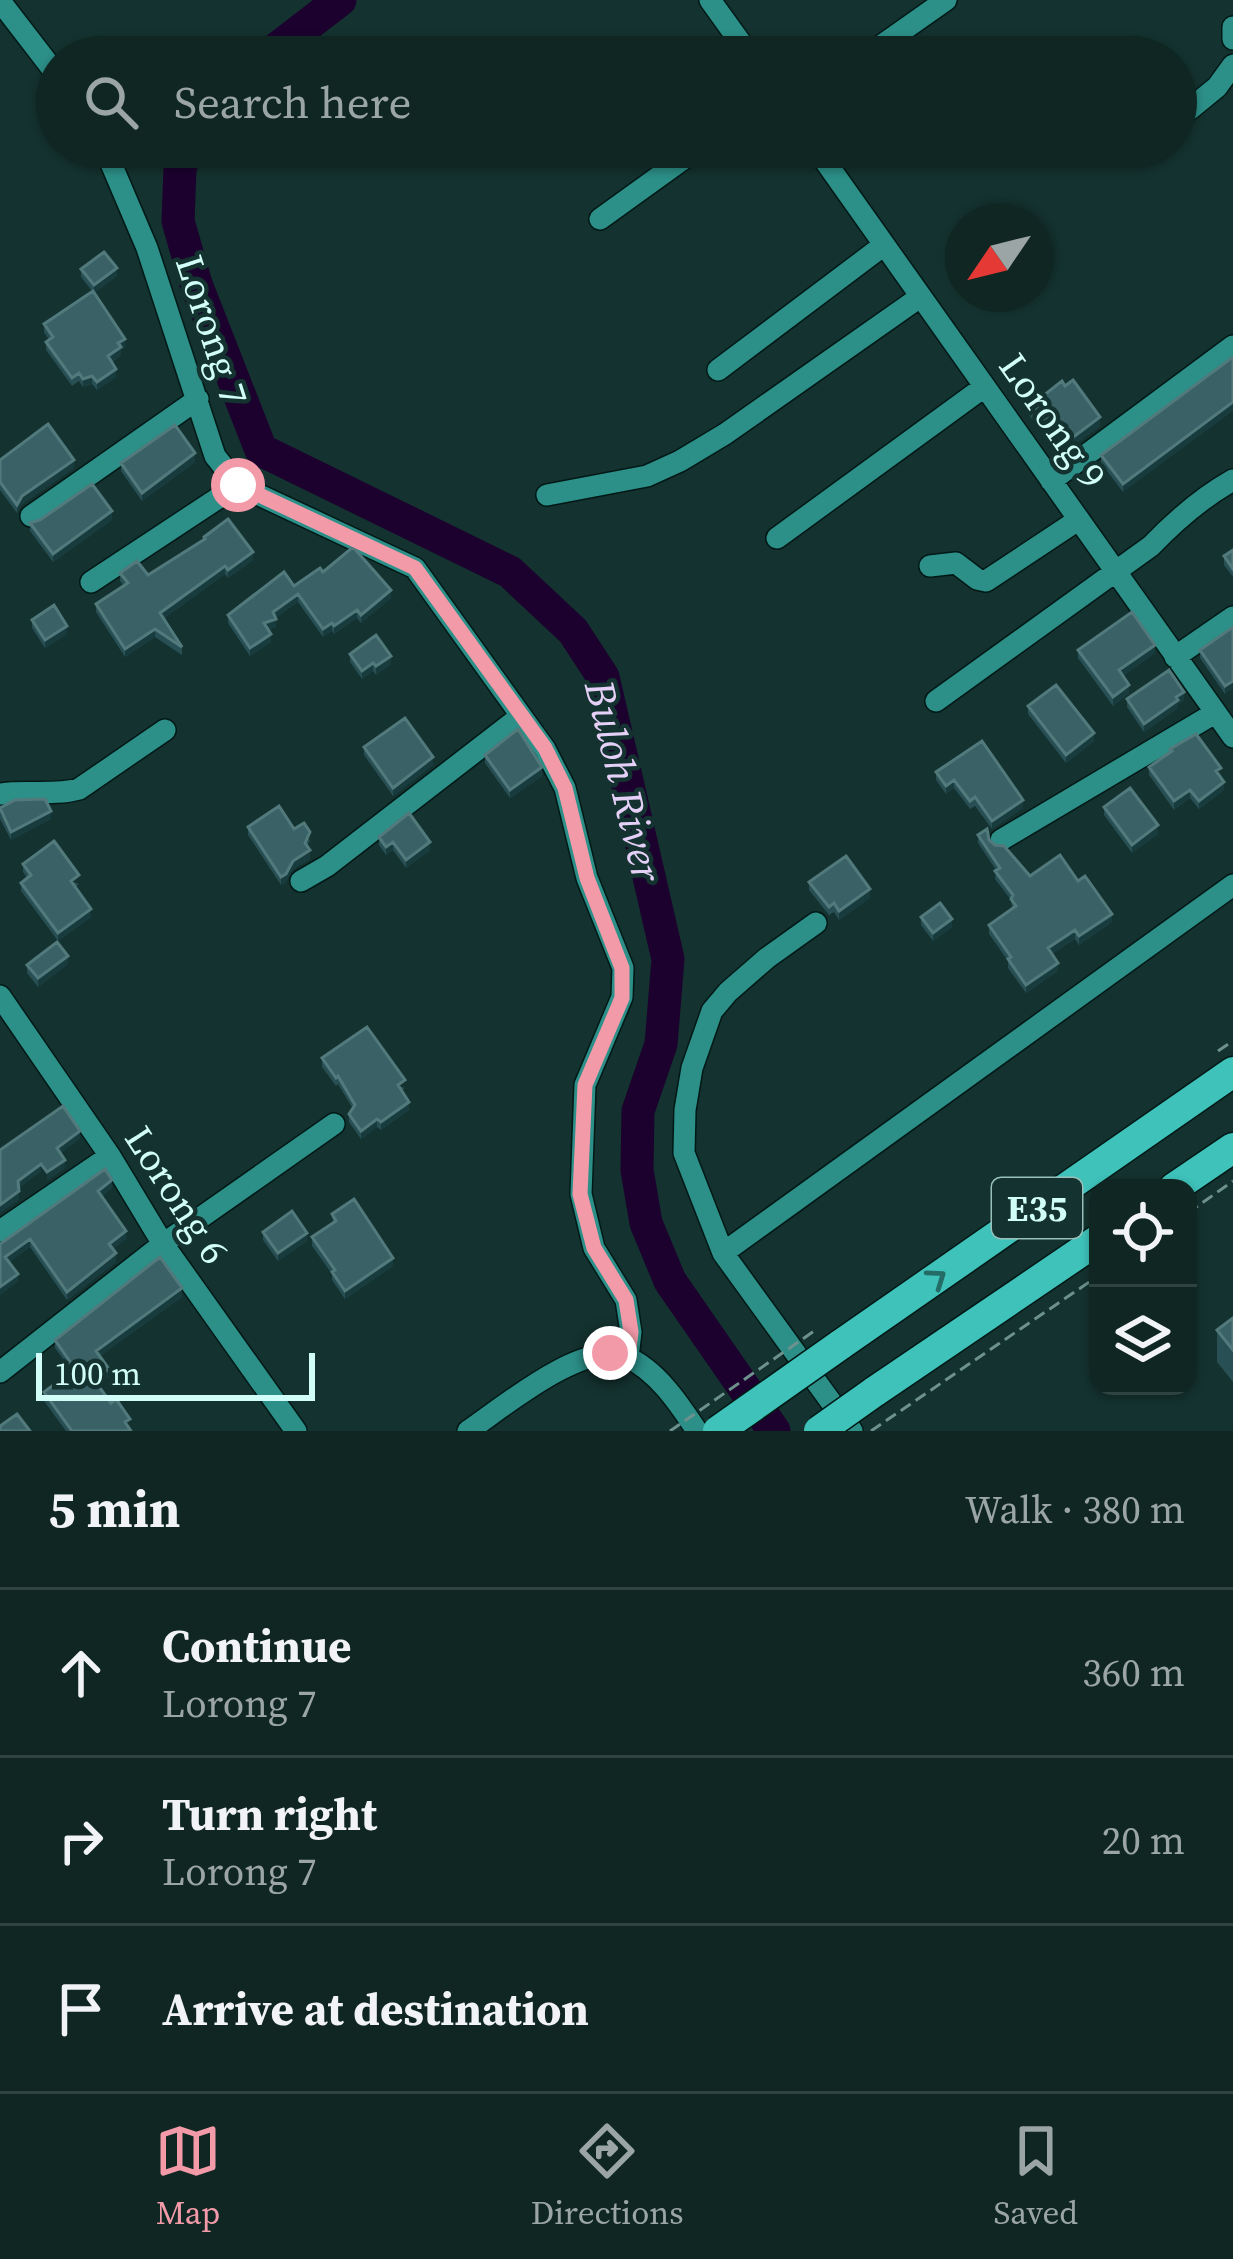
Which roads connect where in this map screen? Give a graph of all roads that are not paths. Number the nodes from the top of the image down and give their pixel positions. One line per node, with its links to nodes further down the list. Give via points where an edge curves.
1 (710, 0): 5 (street)
2 (946, 0): 6 (street)
3 (0, 1): 8 (street)
4 (1233, 27): 7 (street)
5 (736, 36)
6 (895, 36)
7 (1233, 39)
8 (36, 48)
9 (1233, 65): 10 (street)
10 (1197, 103)
11 (113, 168): 20 (street, Lorong 7)
12 (671, 168): 14 (street)
13 (829, 168): 15 (street, Lorong 9)
14 (600, 219)
15 (884, 245): 16 (street, Lorong 9); 18 (street)
16 (920, 297): 19 (street, Lorong 9); 24 (street, via 680,461 647,476)
17 (1233, 346): 22 (street)
18 (718, 370)
19 (985, 387): 22 (street, Lorong 9); 27 (street)
20 (198, 399): 23 (street, Lorong 7, via 215,456); 25 (street)
21 (1233, 480): 29 (street)
22 (1051, 481): 26 (street, Lorong 9)
23 (238, 485): 30 (street); 35 (street, via 415,568)
24 (547, 495)
25 (32, 516)
26 (1078, 520): 28 (street, via 986,581 956,563); 29 (street, Lorong 9)
27 (777, 538)
28 (930, 566)
29 (1115, 571): 32 (street, Lorong 9); 33 (street)
30 (91, 582)
31 (1233, 617): 32 (street)
32 (1175, 657): 34 (street, Lorong 9)
33 (936, 701)
34 (1215, 712): 37 (street, Lorong 9); 39 (street)
35 (521, 716): 40 (street); 53 (street, via 565,788 587,878 622,968 622,998 585,1085 580,1194 594,1248 626,1300)
36 (165, 730): 38 (street, via 79,789)
37 (1233, 737)
38 (0, 794)
39 (1001, 839)
40 (301, 881)
41 (1233, 885): 52 (street)
42 (816, 923): 52 (street, via 712,1010 692,1068 684,1153)
43 (0, 996): 47 (street, Lorong 6)
44 (1233, 1072): 58 (highway, E35, one-way to 44, bridge, via 836,1332)
45 (334, 1124): 50 (street)
46 (1233, 1148): 48 (highway)
47 (110, 1156): 49 (street); 50 (street, Lorong 6)
48 (1187, 1179)
49 (0, 1231)
50 (163, 1244): 54 (street); 55 (street, Lorong 6)
51 (1089, 1247): 59 (highway, E35, bridge, via 880,1407)
52 (723, 1253): 60 (street)
53 (628, 1357): 56 (street, via 591,1356 566,1367); 57 (street)
54 (0, 1372)
55 (296, 1431)
56 (468, 1431)
57 (697, 1431)
58 (718, 1431)
59 (819, 1431)
60 (852, 1431)

